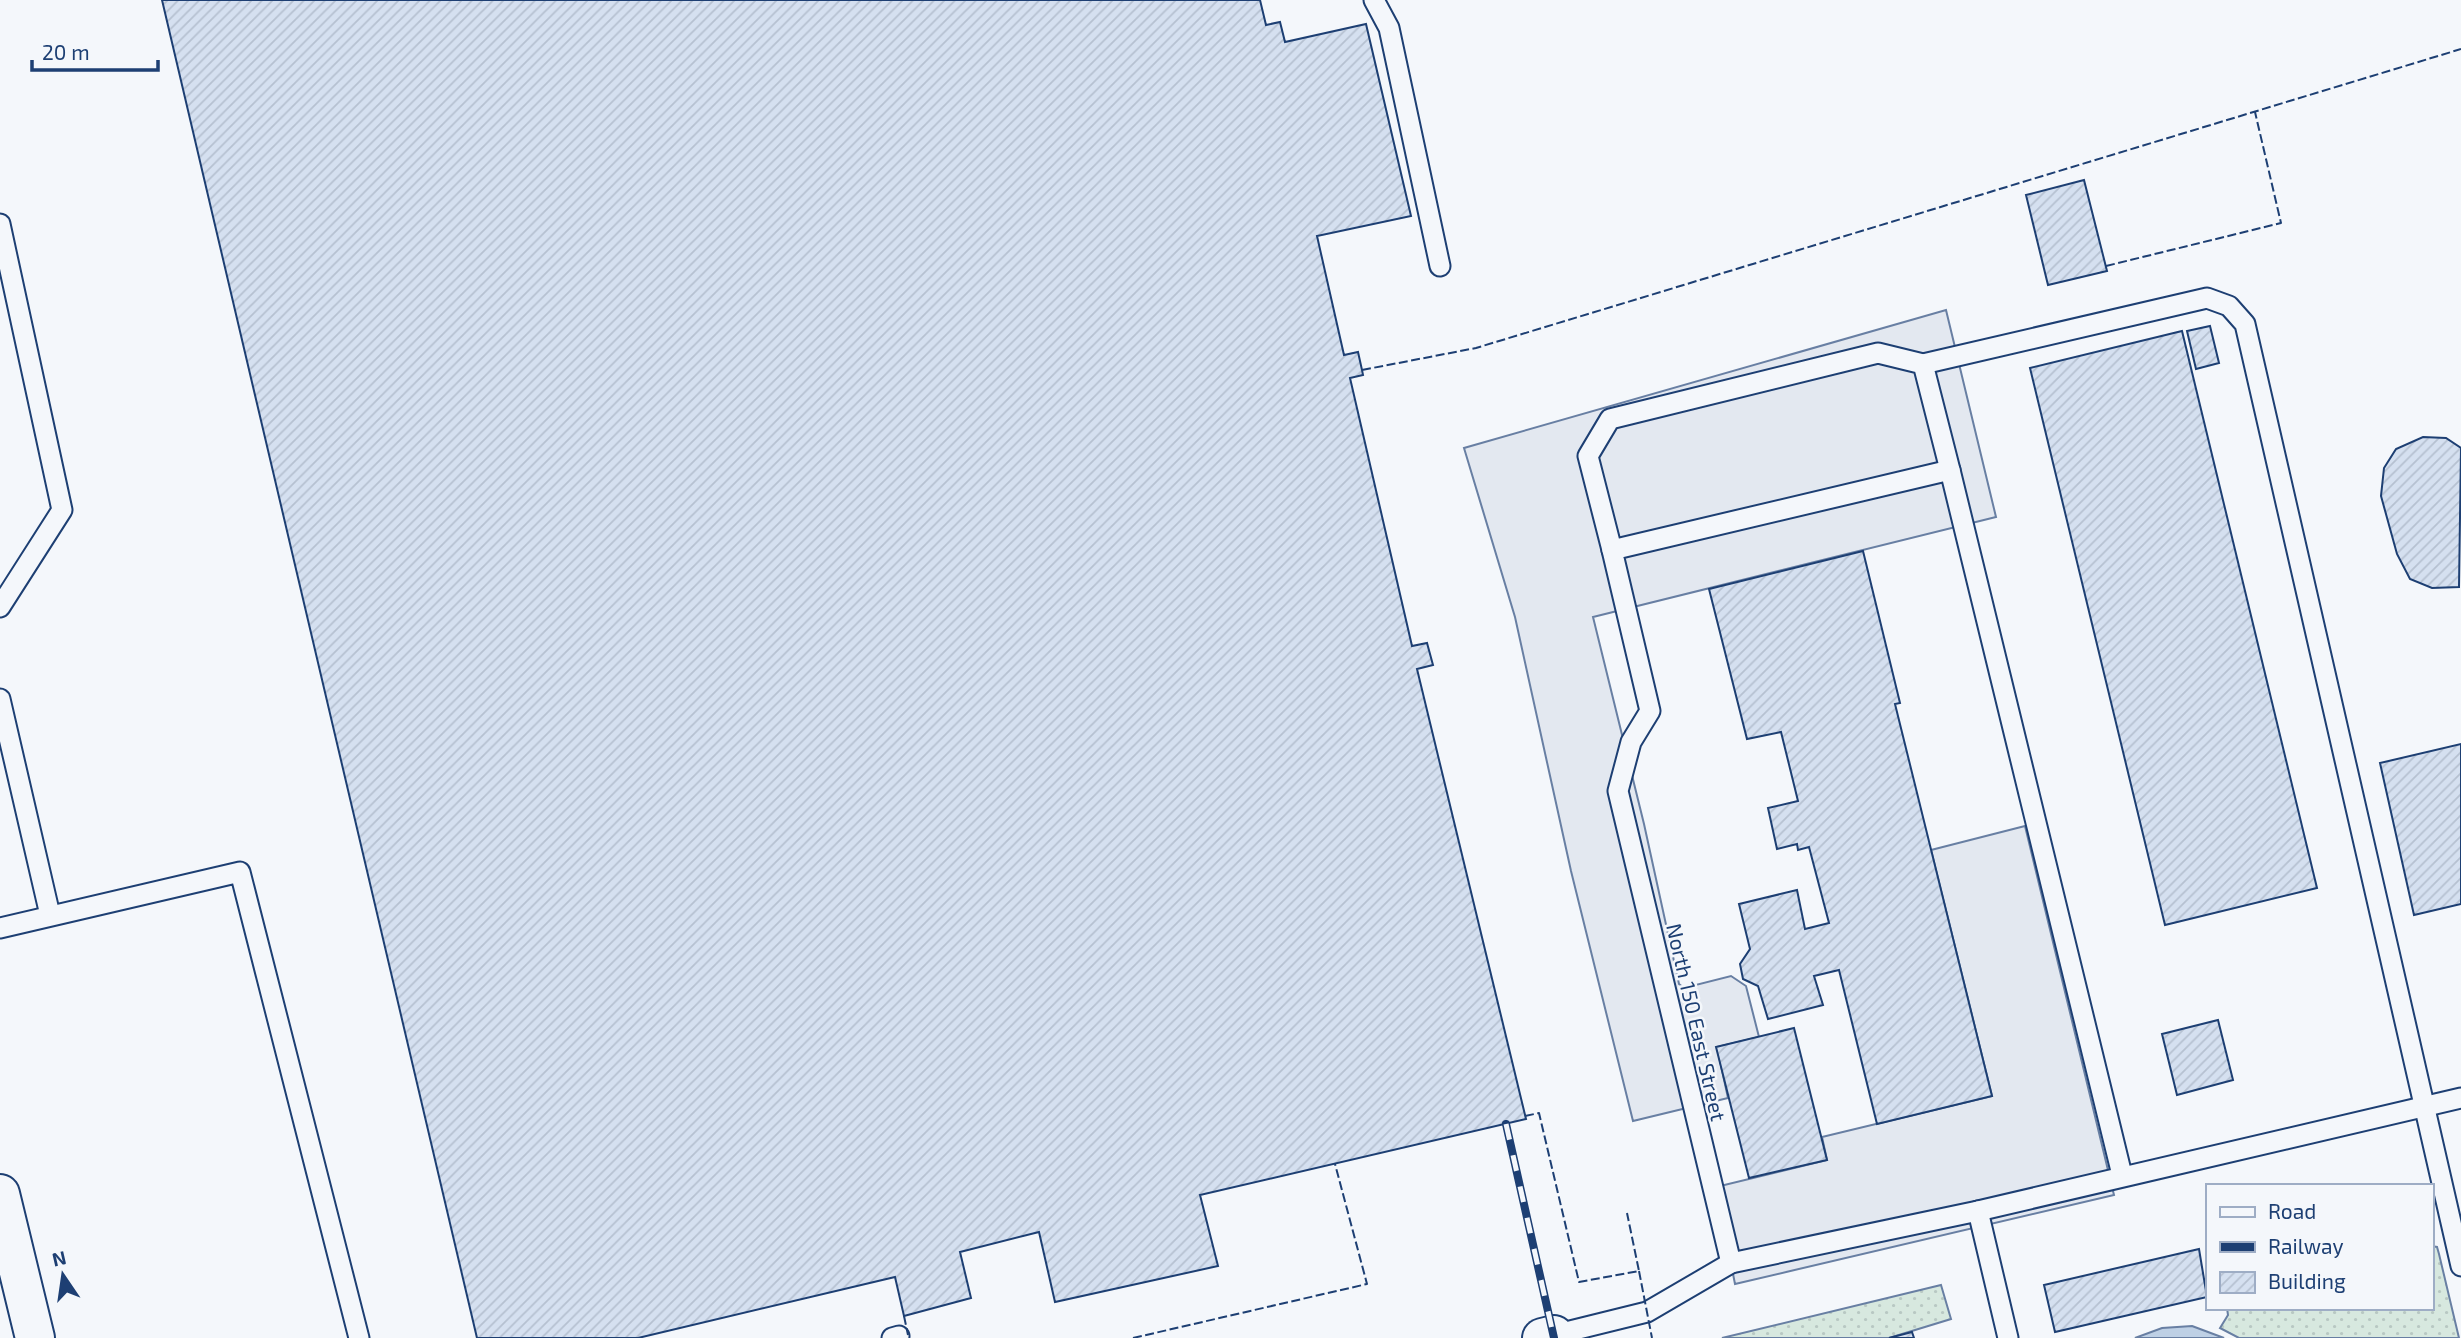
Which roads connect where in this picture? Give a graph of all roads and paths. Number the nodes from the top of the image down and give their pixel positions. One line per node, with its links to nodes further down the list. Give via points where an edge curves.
1 (1374, 0): 3 (lane, via 1389,28)
2 (0, 224): 7 (lane, via 62,510)
3 (1440, 266)
4 (1923, 364): 5 (lane); 6 (lane, via 1878,353 1610,419 1588,456); 12 (lane, via 2207,298 2228,306 2245,324)
5 (1950, 470): 6 (lane); 13 (lane)
6 (1612, 550): 16 (lane, North 150 East Street, via 1650,711 1631,742 1618,791)
7 (0, 607)
8 (0, 699): 9 (lane)
9 (50, 915): 10 (lane); 20 (lane, via 240,872)
10 (0, 928)
11 (2461, 1098): 12 (lane)
12 (2422, 1107): 13 (lane); 17 (lane)
13 (2122, 1175): 15 (lane)
14 (0, 1194): 19 (main road)
15 (1978, 1211): 16 (lane); 21 (lane)
16 (1731, 1263): 18 (lane, via 1647,1312)
17 (2461, 1266)
18 (1548, 1337)
19 (35, 1338)
20 (359, 1338)
21 (2008, 1338)

